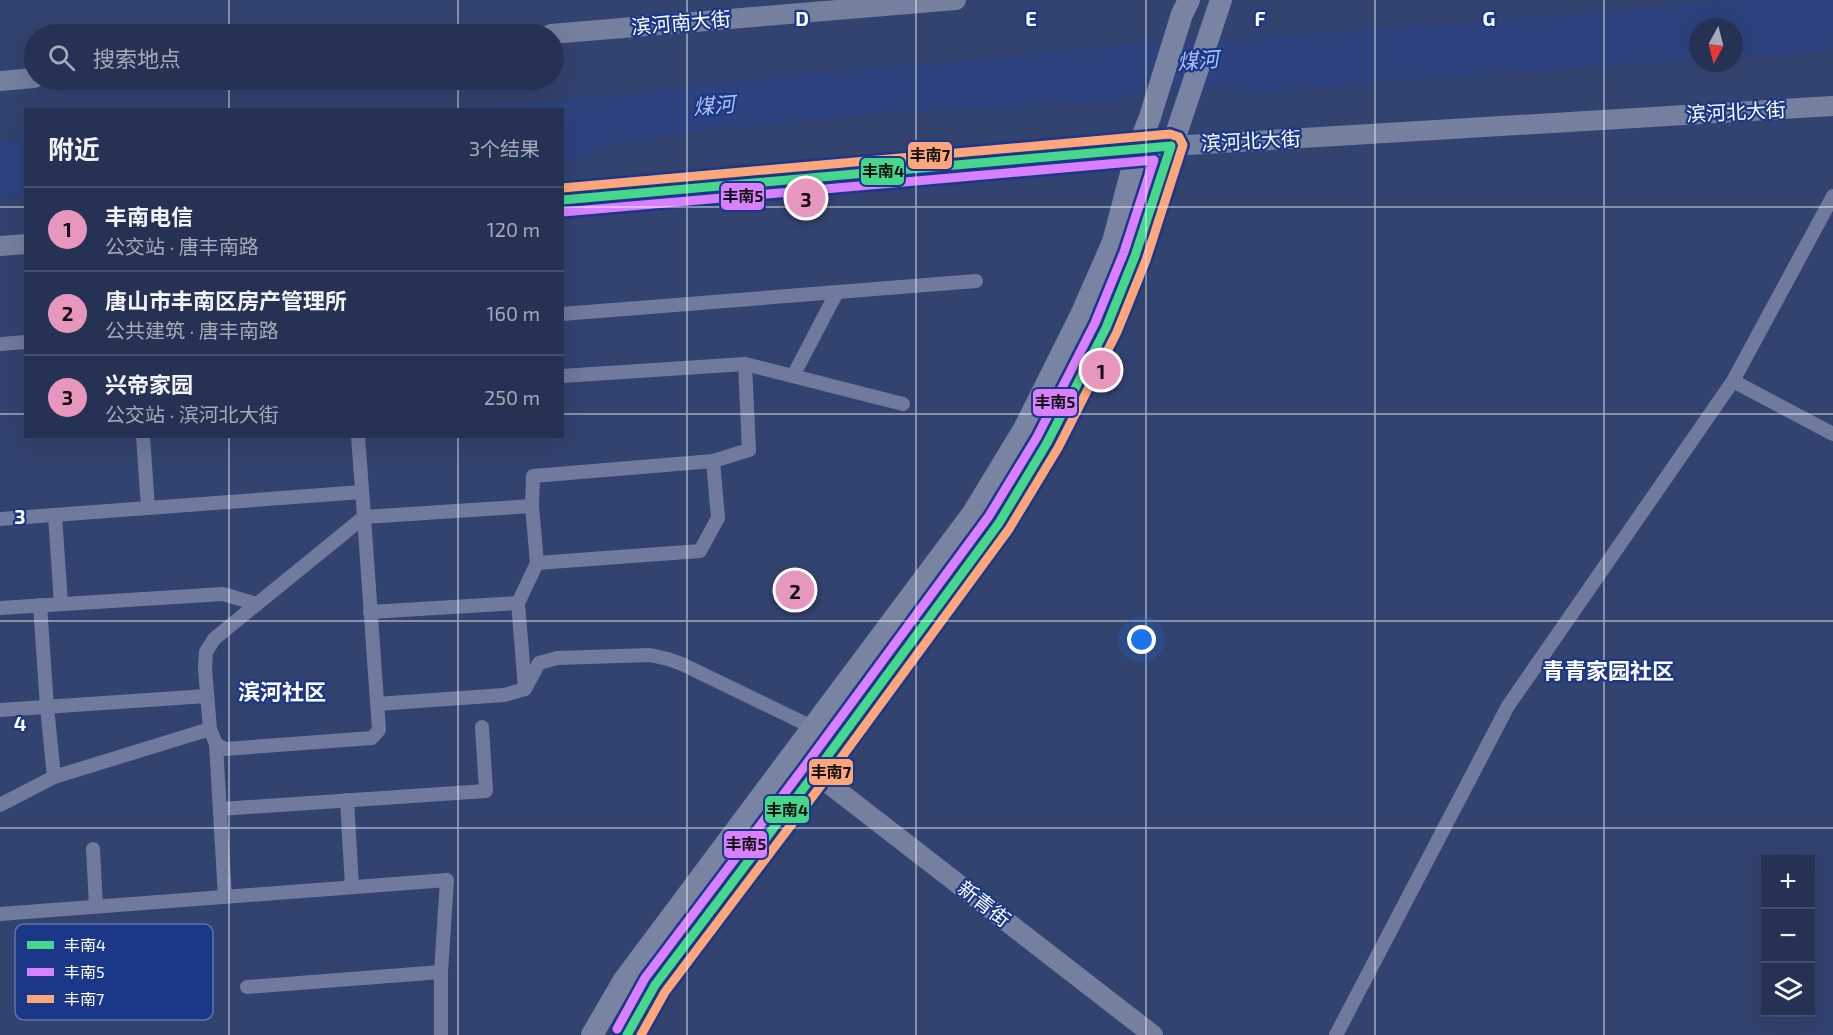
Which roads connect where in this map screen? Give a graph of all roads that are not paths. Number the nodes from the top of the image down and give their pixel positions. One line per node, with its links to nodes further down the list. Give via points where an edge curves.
1 (956, 0): 4 (main road, 滨河南大街)
2 (1219, 4): 8 (main road)
3 (1185, 7): 9 (main road)
4 (564, 33)
5 (24, 79): 6 (main road)
6 (0, 81)
7 (1833, 106): 8 (main road, 滨河北大街)
8 (1171, 146): 9 (main road, 滨河北大街); 50 (main road, via 1135,256 1106,328 1047,443 999,523)
9 (1137, 150): 11 (main road, 滨河北大街); 47 (main road, via 1113,242 1024,429 973,513)
10 (1833, 196): 22 (street)
11 (564, 200)
12 (24, 244): 13 (main road)
13 (0, 246)
14 (976, 281): 15 (street)
15 (837, 292): 16 (street); 21 (street)
16 (564, 314)
17 (24, 342): 18 (street)
18 (0, 344)
19 (746, 363): 20 (street); 21 (street); 27 (street, via 749,450)
20 (564, 376)
21 (793, 376): 23 (street)
22 (1733, 381): 24 (street); 66 (street, via 1508,706)
23 (903, 404)
24 (1833, 434)
25 (144, 438): 30 (street)
26 (358, 438): 28 (street)
27 (713, 461): 29 (street, via 533,476); 34 (street, via 718,518 700,551)
28 (362, 492): 30 (street); 32 (street)
29 (532, 506): 32 (street); 34 (street)
30 (148, 508): 31 (street)
31 (55, 515): 33 (street); 36 (street)
32 (364, 517): 37 (street); 40 (street)
33 (0, 519)
34 (537, 563): 35 (street)
35 (518, 603): 40 (street); 41 (street)
36 (62, 604): 37 (street, via 224,594); 38 (street)
37 (257, 604): 42 (street, via 214,639 206,652)
38 (40, 605): 39 (street); 44 (street)
39 (0, 608)
40 (370, 612): 43 (street)
41 (525, 688): 43 (street, via 504,695); 47 (street, via 539,663 557,658 650,655 682,664)
42 (207, 696): 44 (street); 48 (street)
43 (377, 704): 49 (street, via 379,730 372,738 225,749)
44 (46, 706): 45 (street); 51 (street)
45 (0, 710)
46 (482, 727): 52 (street, via 486,791)
47 (814, 728): 63 (main road, via 624,980)
48 (210, 729): 49 (street); 51 (street)
49 (216, 744): 54 (street)
50 (815, 773): 64 (main road, via 655,986); 65 (main road, 新青街)
51 (54, 777): 53 (street)
52 (347, 800): 54 (street); 56 (street)
53 (0, 805)
54 (220, 809): 57 (street)
55 (93, 849): 58 (street)
56 (352, 887): 57 (street); 60 (street, via 447,880)
57 (225, 897): 58 (street)
58 (96, 906): 59 (street)
59 (0, 914)
60 (441, 972): 61 (street); 62 (street)
61 (247, 987)
62 (441, 1035)
63 (592, 1035)
64 (627, 1035)
65 (1153, 1035)
66 (1336, 1035)

